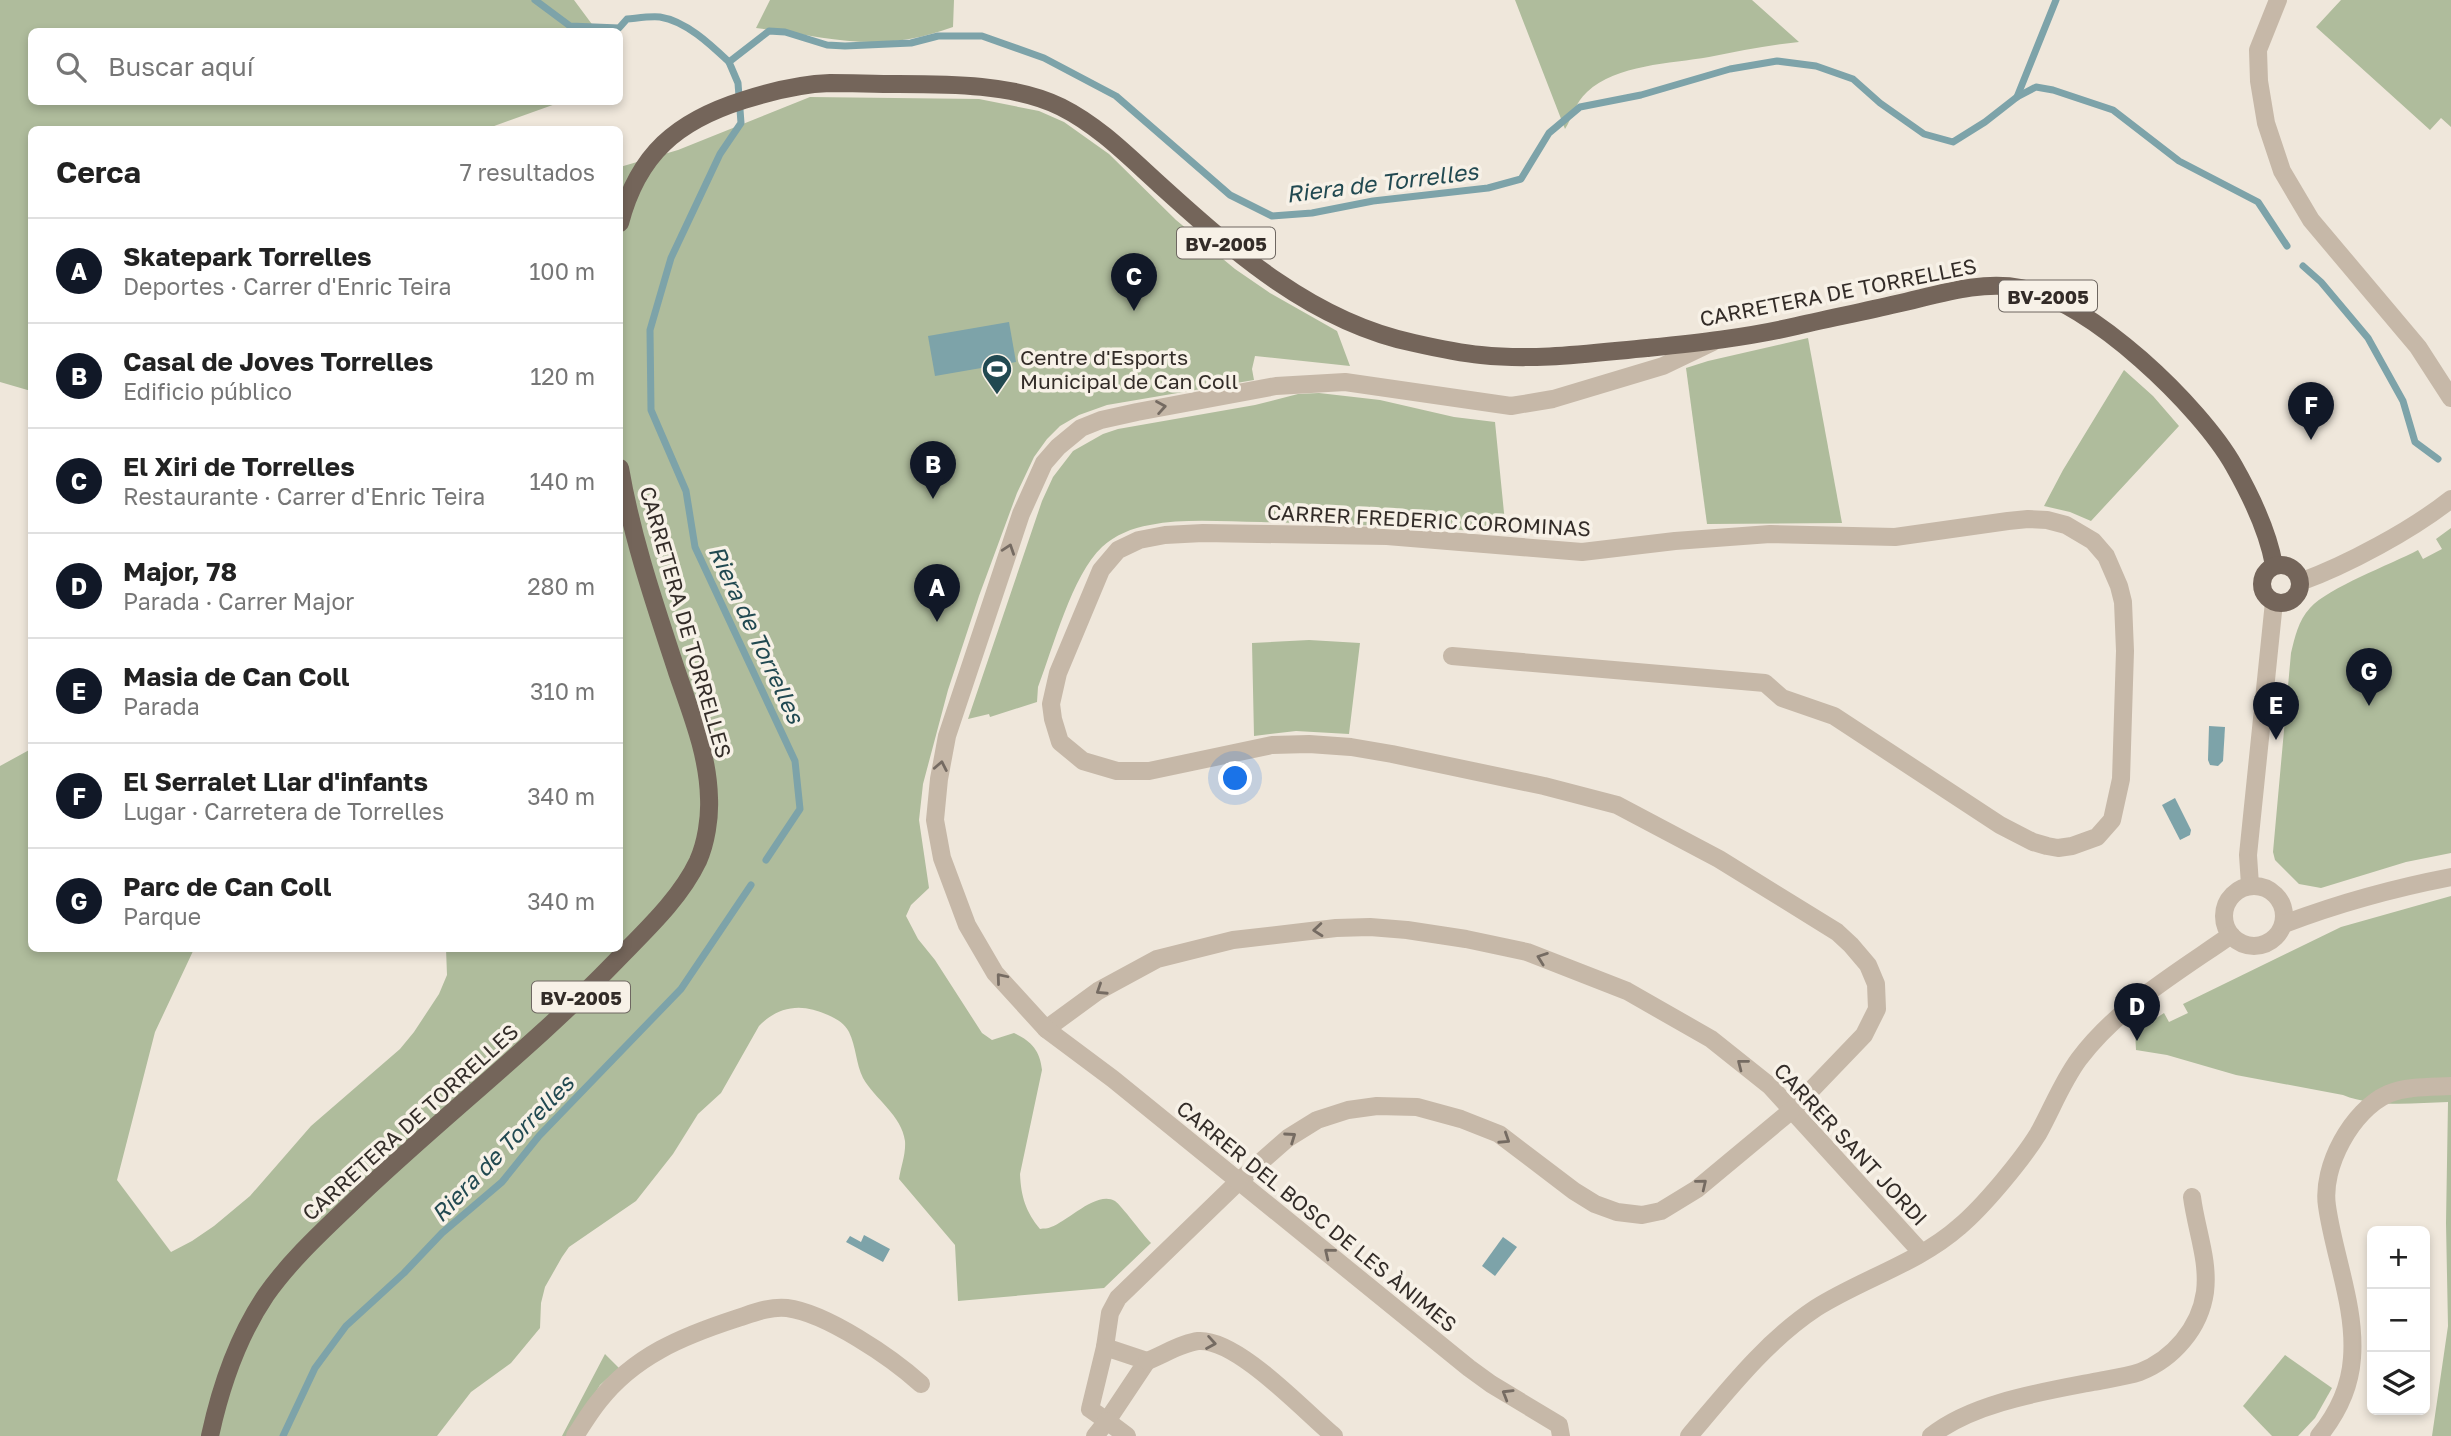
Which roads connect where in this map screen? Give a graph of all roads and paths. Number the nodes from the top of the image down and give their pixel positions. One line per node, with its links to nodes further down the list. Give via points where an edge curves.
1 (2278, 0): 4 (street, via 2258,50 2266,122 2282,172 2311,220 2418,347)
2 (623, 212): 3 (main road, CARRETERA DE TORRELLES / BV-2005, via 629,190 647,161 671,134 712,111 783,89 828,83 995,89 1057,104 1104,135 1256,268 1330,312 1394,339 1462,353 1520,357)
3 (1716, 340): 7 (main road, CARRETERA DE TORRELLES / BV-2005, via 1976,288 2020,287 2037,292 2080,313 2127,348 2196,415 2233,464 2258,516); 15 (street, CARRER DEL BOSC DE LES ÀNIMES, one-way to 3, via 995,973 967,925 942,858 935,820 949,728 978,639 1021,514 1044,463 1058,447 1081,428 1101,420 1276,386 1345,382 1511,406 1553,399 1663,366)
4 (2451, 398)
5 (623, 481): 26 (main road, CARRETERA DE TORRELLES / BV-2005, via 644,569 700,743 709,797 698,861 660,913 583,995 392,1165 287,1269 244,1332 226,1372)
6 (2451, 499): 8 (street, via 2359,555)
7 (2274, 565): 8 (main road, via 2291,567); 9 (main road, via 2264,574 2262,587)
8 (2300, 582): 9 (main road, via 2292,599)
9 (2274, 602): 12 (street, via 2248,855)
10 (1452, 656): 17 (street, CARRER FREDERIC COROMINAS, via 1765,683 1783,698 1834,716 2000,825 2033,842 2058,848 2097,837 2112,820 2121,779 2126,651 2123,602 2106,556 2093,541 2066,525 2028,519 1895,537 1770,534 1582,552 1387,536 1166,535 1118,550 1101,570 1058,673 1051,704 1060,742 1083,761 1117,771 1149,771 1272,745 1351,747 1544,786 1617,805 1719,859 1837,932 1868,965 1877,1009 1864,1035)
11 (2451, 877): 13 (street, via 2387,890)
12 (2250, 885): 13 (street, via 2270,889 2277,896); 14 (street, via 2240,888 2225,904 2225,926)
13 (2284, 924): 14 (street, via 2279,934 2261,946 2239,942)
14 (2231, 935): 20 (street, via 2113,1022 2065,1080 2027,1150 1960,1227)
15 (1046, 1029): 17 (street, CARRER SANT JORDI, one-way to 15, via 1770,1086 1711,1040 1627,992 1528,952 1407,930 1336,928 1282,933 1185,951 1129,972); 18 (street, CARRER DEL BOSC DE LES ÀNIMES)
16 (2451, 1086): 33 (street, via 2400,1090 2384,1096 2360,1114 2342,1140 2328,1182 2327,1206 2351,1326 2352,1358 2340,1403)
17 (1792, 1110): 18 (street, CARRER FREDERIC COROMINAS, one-way to 17, via 1288,1138 1317,1120 1377,1106 1417,1107 1499,1134 1595,1204 1642,1215 1661,1211 1697,1189); 20 (street, CARRER SANT JORDI)
18 (1239, 1181): 21 (street, CARRER FREDERIC COROMINAS, via 1118,1298 1110,1313); 25 (street, CARRER DEL BOSC DE LES ÀNIMES, one-way to 18, via 1559,1425 1448,1352)
19 (2192, 1197): 32 (street, via 2205,1259 2205,1292 2198,1319 2170,1354 2140,1372 1967,1414)
20 (1922, 1252): 31 (street, via 1790,1327)
21 (1105, 1347): 22 (street); 24 (street, CARRER FREDERIC COROMINAS, via 1090,1409)
22 (1147, 1361): 24 (street); 30 (street, one-way to 30, via 1196,1341 1224,1346)
23 (920, 1384): 27 (street, via 831,1323 790,1308 770,1308 692,1333 653,1353 600,1399)
24 (1107, 1421): 28 (street); 29 (street)
25 (1562, 1434)
26 (210, 1436)
27 (575, 1436)
28 (1095, 1436)
29 (1126, 1436)
30 (1334, 1436)
31 (1689, 1436)
32 (1931, 1436)
33 (2319, 1436)

